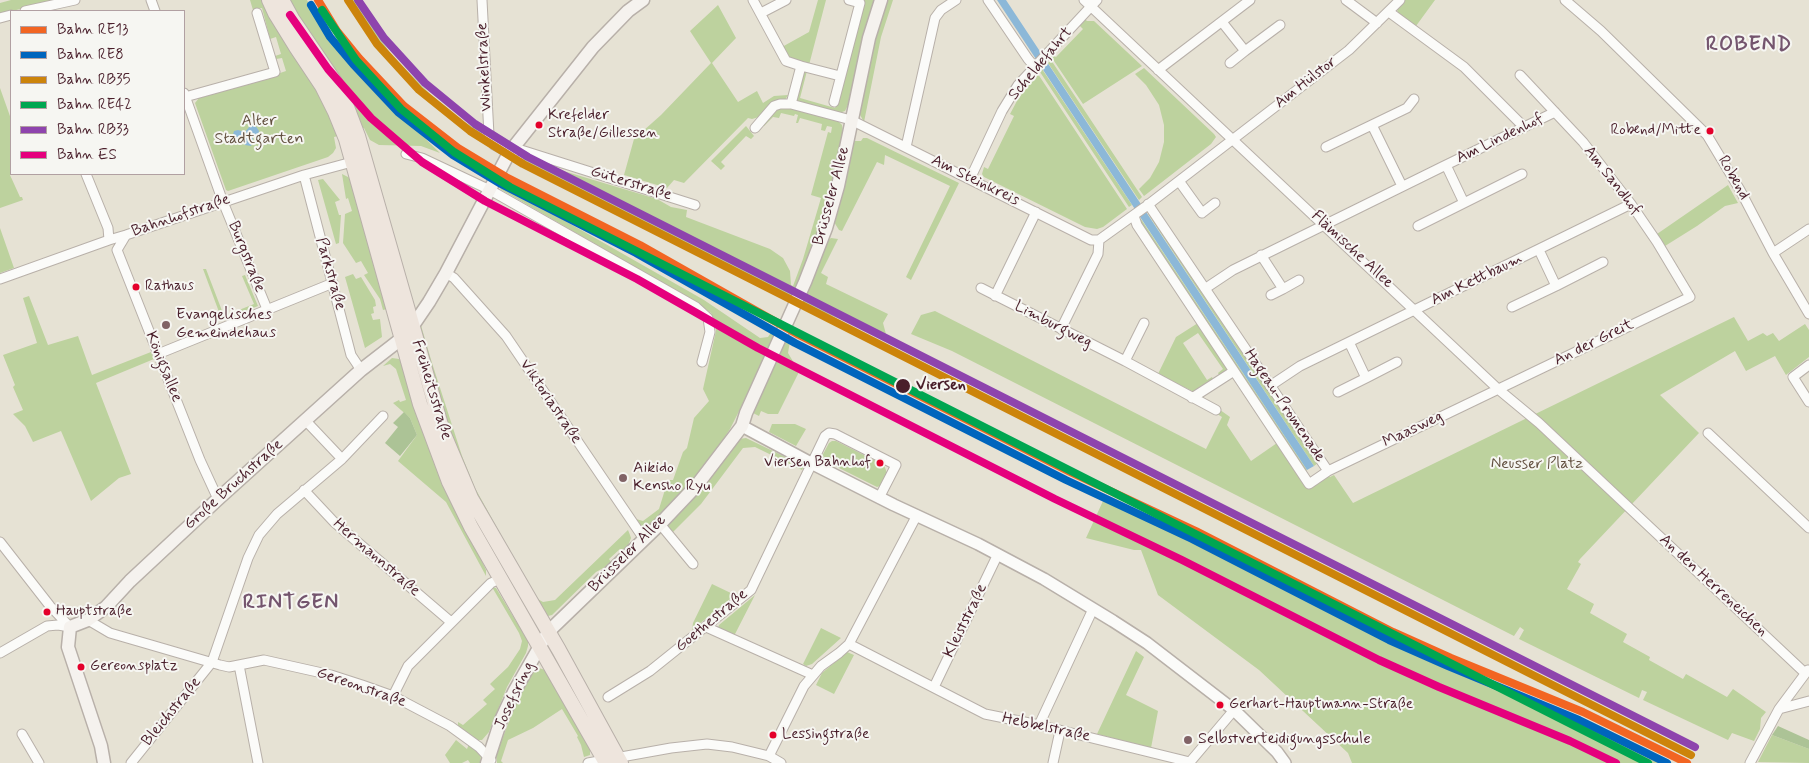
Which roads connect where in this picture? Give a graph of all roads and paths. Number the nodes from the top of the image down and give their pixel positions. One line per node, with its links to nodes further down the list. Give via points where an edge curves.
1 (75, 0): 18 (street)
2 (270, 0): 47 (main road, Freiheitsstraße, via 322,86)
3 (282, 0): 47 (main road, Freiheitsstraße, via 335,82 347,107)
4 (482, 0): 45 (street, Winkelstraße, via 489,135 494,145)
5 (643, 0): 45 (main road, Große Bruchstraße, via 593,47)
6 (753, 0): 21 (street)
7 (786, 0): 21 (street)
8 (849, 0): 31 (street, via 860,3)
9 (881, 0): 38 (main road, Brüsseler Allee)
10 (956, 0): 43 (street, via 935,18)
11 (988, 0): 27 (street, via 1028,59)
12 (1084, 0): 17 (street, Flämische Allee)
13 (1250, 0): 22 (street)
14 (1346, 0): 23 (street)
15 (1400, 0): 19 (street)
16 (1565, 0): 71 (street, Robend, via 1707,134)
17 (1094, 3): 27 (street, Scheldefahrt); 29 (street, Flämische Allee)
18 (30, 10)
19 (1389, 12): 23 (street); 40 (street, via 1464,67)
20 (257, 13): 32 (street, via 275,72)
21 (761, 13): 28 (street, via 786,61)
22 (1222, 22): 25 (street); 29 (street)
23 (1377, 23): 42 (street, Am Hülstor, via 1349,50)
24 (1280, 25): 25 (street)
25 (1245, 52): 26 (street)
26 (1230, 63)
27 (1036, 65): 52 (street, Scheldefahrt, via 1009,100)
28 (801, 66): 31 (street); 36 (street)
29 (1158, 70): 42 (street, Flämische Allee)
30 (1520, 75): 37 (street, Am Sandhof)
31 (840, 76): 35 (street)
32 (185, 95)
33 (185, 98): 56 (street, Burgstraße)
34 (1414, 100): 39 (street, via 1407,108)
35 (834, 102)
36 (791, 104): 38 (street, Am Steinkreis); 41 (street, via 774,106)
37 (1555, 112): 40 (street, Am Lindenhof); 59 (street, Am Sandhof)
38 (851, 120): 43 (street, Am Steinkreis); 112 (main road, Brüsseler Allee, via 826,228)
39 (1372, 125): 44 (street); 54 (street)
40 (1524, 127): 48 (street, Am Lindenhof)
41 (755, 128)
42 (1233, 140): 53 (street, Am Hülstor); 64 (street, Flämische Allee)
43 (906, 147): 52 (street, Am Steinkreis)
44 (1326, 147)
45 (509, 153): 55 (main road, Große Bruchstraße); 60 (street, Güterstraße, via 521,150)
46 (406, 154): 55 (street, via 422,158)
47 (358, 160): 51 (street, Bahnhofstraße); 85 (main road, Freiheitsstraße); 94 (main road, Freiheitsstraße)
48 (1446, 165): 54 (street, Am Lindenhof); 58 (street, Am Lindenhof)
49 (1522, 174): 58 (street)
50 (86, 175): 68 (street, via 108,228)
51 (304, 175): 56 (street, Bahnhofstraße); 77 (street, Parkstraße)
52 (970, 179): 62 (street, Am Steinkreis)
53 (1179, 181): 57 (street, via 1202,213); 61 (street, Am Hülstor)
54 (1402, 186): 64 (street, Am Lindenhof)
55 (490, 190): 74 (main road, Große Bruchstraße); 98 (street, via 696,307 708,318 710,332)
56 (223, 202): 67 (street, Bahnhofstraße); 88 (street, Burgstraße)
57 (1215, 203)
58 (1464, 203): 65 (street)
59 (1631, 204): 70 (street, Am Kettbaum); 84 (street, Am Sandhof)
60 (695, 205)
61 (1147, 206): 63 (street, Am Hülstor); 80 (street, Hageau-Promenade)
62 (1036, 212): 69 (street, Am Steinkreis, via 1091,240); 83 (street)
63 (1135, 215): 69 (street, Am Hülstor); 102 (street, Hageau-Promenade, via 1137,224)
64 (1325, 225): 72 (street, Am Lindenhof); 89 (street, Flämische Allee)
65 (1418, 226)
66 (1809, 229): 71 (street)
67 (126, 235): 68 (street, Bahnhofstraße); 96 (street, Königsallee, via 117,250)
68 (108, 240): 75 (street, Bahnhofstraße)
69 (1099, 240): 93 (street, via 1098,254)
70 (1539, 250): 78 (street, Am Kettbaum); 89 (street, Am Kettbaum)
71 (1773, 253): 90 (street, Robend)
72 (1261, 255): 80 (street, Am Lindenhof); 81 (street)
73 (1603, 262): 78 (street)
74 (446, 273): 86 (main road, Große Bruchstraße); 124 (street, Viktoriastraße, via 506,336)
75 (0, 279)
76 (1299, 280): 81 (street)
77 (333, 283): 88 (street); 101 (street, Parkstraße, via 351,354)
78 (1556, 286): 87 (street)
79 (981, 288): 83 (street, Limburgweg)
80 (1206, 288): 104 (street, Hageau-Promenade)
81 (1283, 288): 82 (street)
82 (1271, 294)
83 (995, 296): 93 (street, Limburgweg)
84 (1690, 297): 105 (street, An der Greit)
85 (404, 300): 86 (main road, via 418,303); 92 (main road, Freiheitsstraße)
86 (430, 300): 92 (main road, Große Bruchstraße)
87 (1512, 307)
88 (268, 308): 96 (street)
89 (1415, 310): 95 (street, Am Kettbaum); 105 (street, Flämische Allee)
90 (1809, 314)
91 (1144, 323): 97 (street)
92 (412, 327): 94 (main road, Große Bruchstraße); 134 (main road, Freiheitsstraße, via 443,432 471,498)
93 (1061, 329): 97 (street, Limburgweg)
94 (401, 338): 101 (main road, Große Bruchstraße); 128 (main road, Freiheitsstraße, via 420,404 449,482)
95 (1349, 342): 103 (street); 104 (street, Am Kettbaum, via 1300,366)
96 (158, 354): 119 (street, Königsallee)
97 (1125, 361): 107 (street, Limburgweg)
98 (702, 362)
99 (1397, 362): 103 (street)
100 (1809, 365): 108 (street, via 1793,377)
101 (361, 370): 111 (main road, Große Bruchstraße)
102 (1234, 372): 107 (street); 116 (street, Hageau-Promenade, via 1309,484)
103 (1366, 378): 106 (street)
104 (1270, 386): 116 (street, Hageau-Promenade)
105 (1498, 389): 116 (street, Maasweg); 120 (street, Flämische Allee)
106 (1338, 392)
107 (1192, 398): 109 (street, Limburgweg)
108 (1809, 402)
109 (1216, 410)
110 (383, 416): 114 (street, Bleichstraße)
111 (306, 421): 114 (street); 119 (main road, Große Bruchstraße)
112 (742, 426): 115 (street); 122 (main road, Brüsseler Allee, via 697,485)
113 (1708, 433): 123 (street)
114 (342, 459): 117 (street, Bleichstraße)
115 (811, 464): 118 (street); 118 (street, Goethestraße, via 825,436 835,434 896,465); 133 (street, Goethestraße, via 751,590)
116 (1328, 471)
117 (304, 490): 131 (street, Hermannstraße, via 334,522); 138 (street, Bleichstraße, via 258,535)
118 (879, 498): 121 (street)
119 (218, 499): 130 (main road, Große Bruchstraße, via 130,580 106,607)
120 (1621, 499): 140 (street, An den Herreneichen)
121 (917, 515): 126 (street); 135 (street)
122 (660, 524): 124 (main road, Brüsseler Allee); 127 (street)
123 (1809, 528)
124 (644, 539): 134 (main road, Brüsseler Allee)
125 (0, 542): 132 (street)
126 (998, 554): 129 (street); 142 (street, Kleiststraße)
127 (693, 564)
128 (500, 579): 131 (street, via 491,583); 136 (main road, Freiheitsstraße)
129 (1093, 609): 147 (street, via 1147,643); 148 (street)
130 (88, 620): 132 (main road, Große Bruchstraße); 138 (street, via 110,633)
131 (451, 622): 143 (street, via 408,666)
132 (70, 627): 137 (street, via 47,626); 155 (main road, via 68,647)
133 (706, 627): 141 (street); 144 (street, Goethestraße, via 650,671)
134 (548, 632): 136 (main road, Josefsring); 153 (main road, Freiheitsstraße)
135 (849, 644): 141 (street); 142 (street, Hebbelstraße)
136 (539, 647): 152 (main road, Josefsring, via 501,720); 153 (main road, Freiheitsstraße)
137 (0, 653)
138 (212, 662): 139 (street, Gereonstraße, via 229,667); 156 (street, Bleichstraße)
139 (239, 665): 143 (street, Gereonstraße, via 264,660 331,675); 157 (street)
140 (1807, 671): 146 (street)
141 (813, 675): 151 (street, via 804,686)
142 (934, 687): 148 (street, Hebbelstraße, via 985,714)
143 (393, 696): 152 (street, Gereonstraße, via 450,726 479,747)
144 (608, 697)
145 (1809, 700): 146 (street)
146 (1779, 709): 162 (street)
147 (1234, 710): 149 (street, Hebbelstraße, via 1190,762); 161 (street)
148 (1039, 726): 149 (street, Hebbelstraße)
149 (1060, 731): 160 (street)
150 (22, 734): 154 (street)
151 (768, 756): 153 (street, via 707,744); 159 (street)
152 (490, 761)
153 (613, 761): 158 (street)
154 (39, 763)
155 (104, 763)
156 (131, 763)
157 (258, 763)
158 (588, 763)
159 (780, 763)
160 (1053, 763)
161 (1285, 763)
162 (1750, 763)

